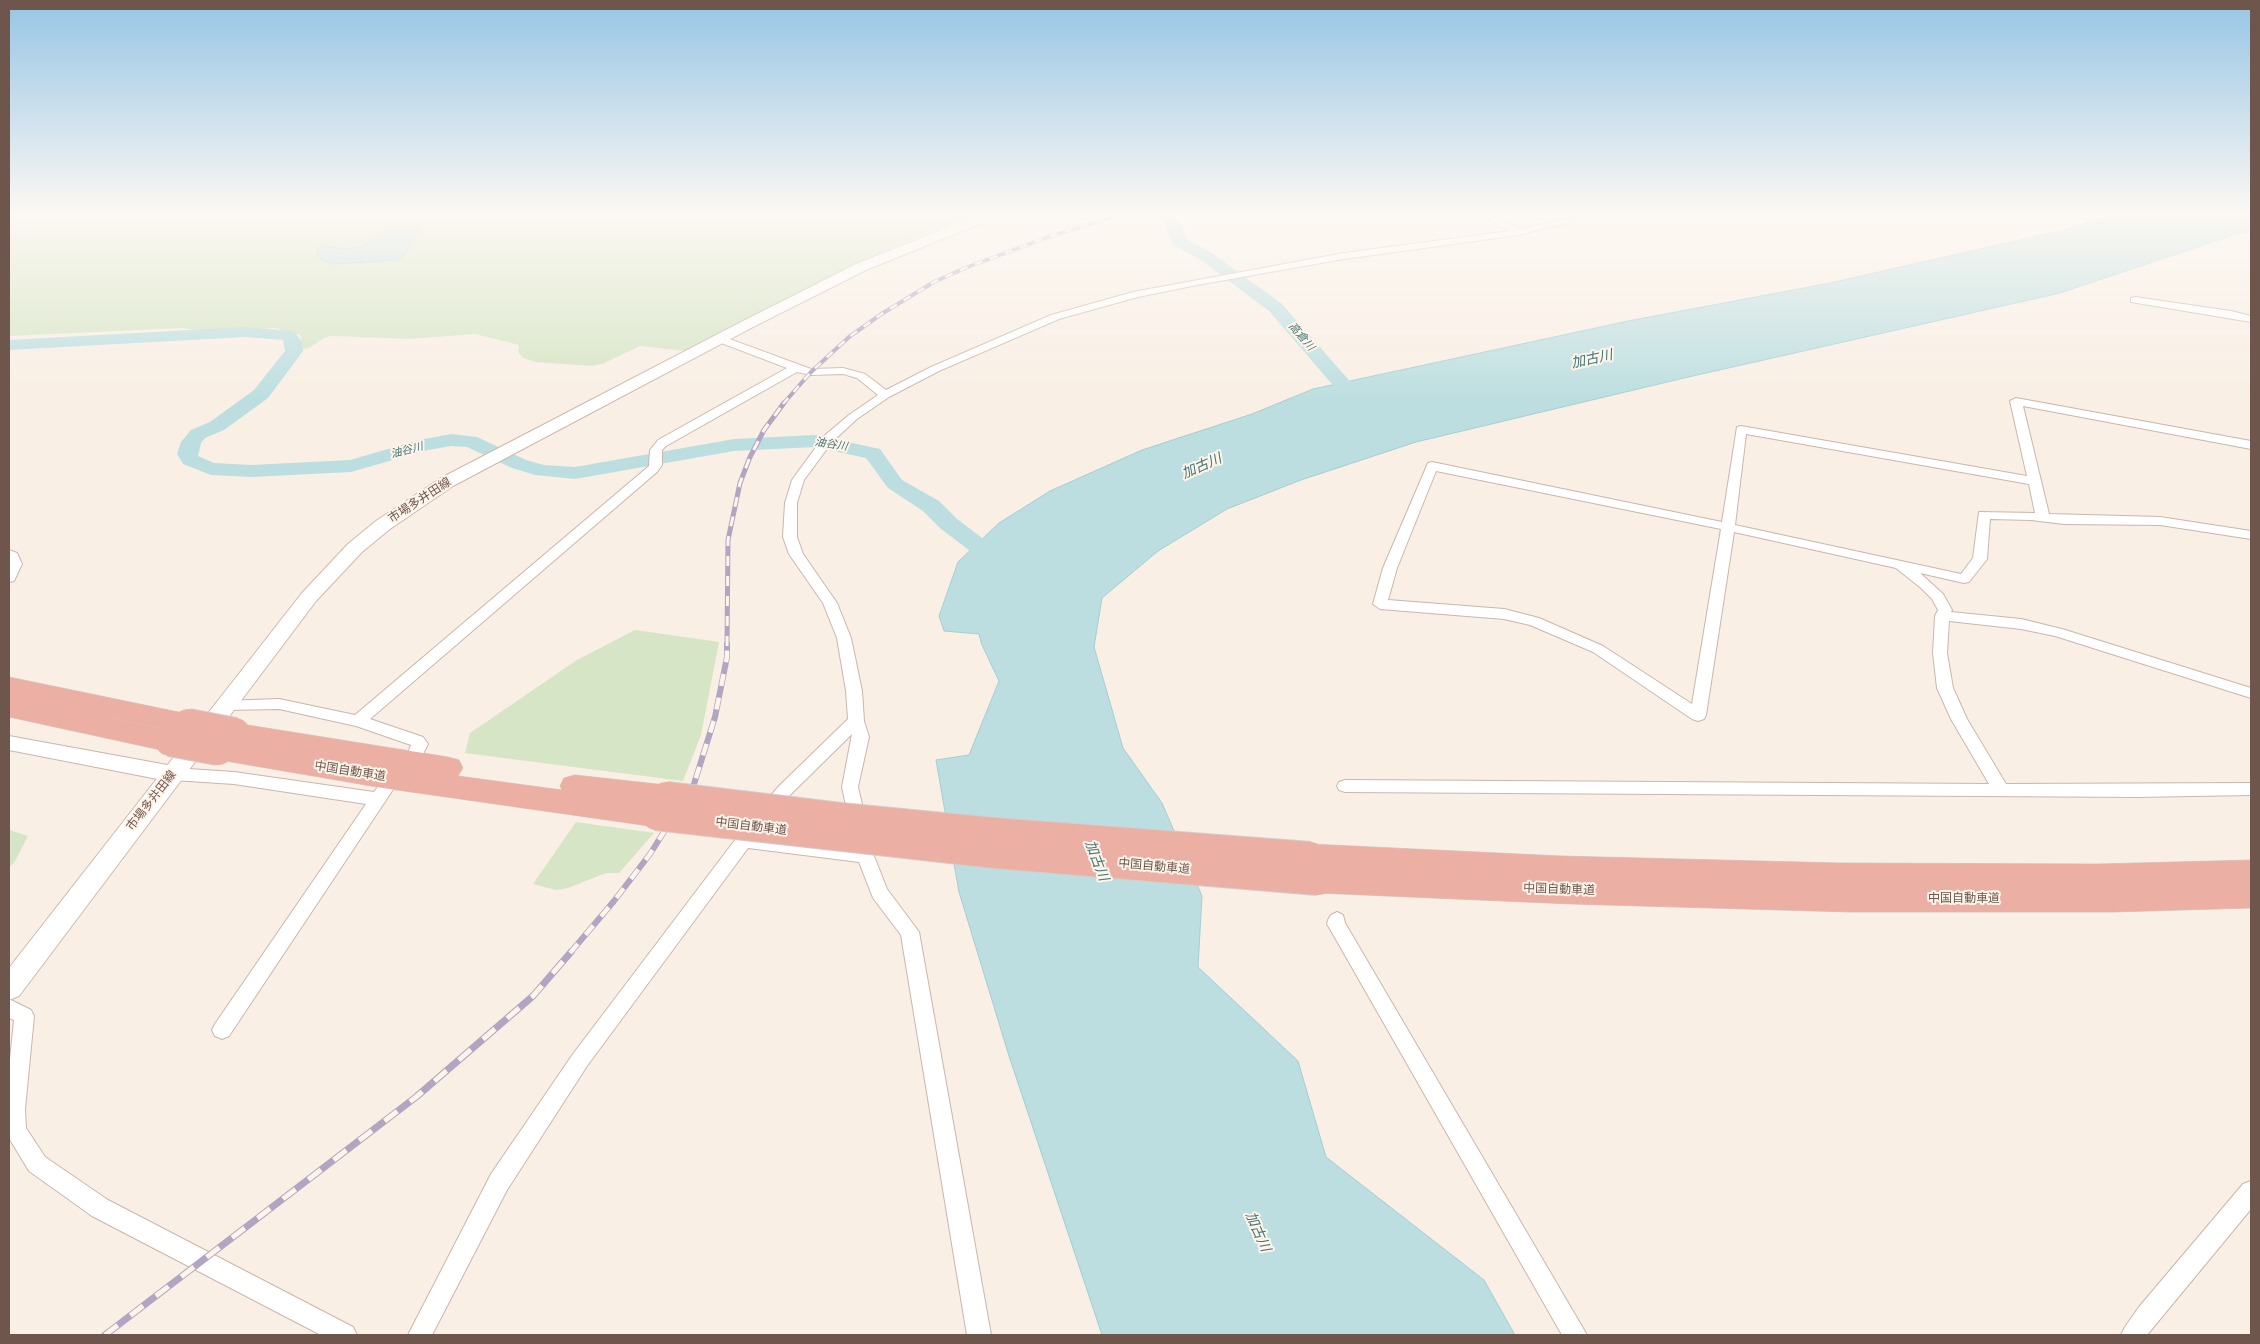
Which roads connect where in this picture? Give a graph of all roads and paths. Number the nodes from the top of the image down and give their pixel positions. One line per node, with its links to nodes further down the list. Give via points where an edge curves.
1 (842, 277): 5 (main road, 市場多井田線)
2 (1227, 277): 7 (street, via 1103,302 1054,317 934,369)
3 (2135, 300): 4 (street)
4 (2251, 318)
5 (720, 339): 6 (street); 19 (main road, 市場多井田線, via 487,460 382,525 355,548 309,597)
6 (796, 368): 7 (street, via 811,372 842,371 861,376); 21 (street, via 662,444 656,450 654,469)
7 (885, 396): 22 (street, via 853,417 824,444 798,480 791,503 790,537 796,554 830,603 844,638)
8 (2251, 445): 9 (street, via 2016,401)
9 (2035, 481): 10 (street); 11 (street, via 1741,430)
10 (2043, 518): 12 (street, via 2160,522); 14 (street, via 1984,515 1980,559 1964,578)
11 (1728, 527): 11 (street, via 1698,715 1598,649 1534,621 1504,614 1380,604 1390,568 1432,466); 14 (street)
12 (2251, 535)
13 (9, 554): 15 (street, via 16,564)
14 (1898, 563): 16 (street, via 1938,597 1944,610)
15 (9, 578)
16 (1942, 616): 18 (street, via 2021,624 2057,632); 29 (street, via 1940,652 1945,688 1959,719)
17 (9, 688): 23 (highway, 中国自動車道)
18 (2251, 693)
19 (228, 705): 21 (street, via 279,704); 26 (main road, 市場多井田線)
20 (9, 707): 23 (highway, 中国自動車道)
21 (358, 721): 25 (street, via 417,741 420,744)
22 (856, 721): 30 (street, via 784,791); 31 (street, via 861,737 850,787)
23 (179, 732): 32 (highway, 中国自動車道, bridge, via 383,778 661,806 995,853)
24 (9, 743): 26 (street)
25 (417, 750)
26 (173, 774): 36 (main road, 市場多井田線); 38 (street, via 381,794)
27 (1345, 786): 29 (street)
28 (2251, 789): 29 (street)
29 (2001, 790)
30 (744, 841): 31 (street); 41 (street, via 580,1060 504,1174)
31 (865, 856): 42 (street, via 878,893 910,932)
32 (1314, 868): 33 (highway, 中国自動車道, via 1561,869 1840,876 2098,877); 34 (highway, 中国自動車道, via 1571,891 1849,899 2113,899)
33 (2251, 873)
34 (2251, 895)
35 (1337, 920): 43 (street, via 1336,924)
36 (9, 988)
37 (9, 1008): 40 (street, via 24,1016 16,1130 37,1164 100,1208)
38 (222, 1030)
39 (2251, 1192): 44 (street)
40 (345, 1335)
41 (420, 1335)
42 (979, 1335)
43 (1575, 1335)
44 (2133, 1335)

